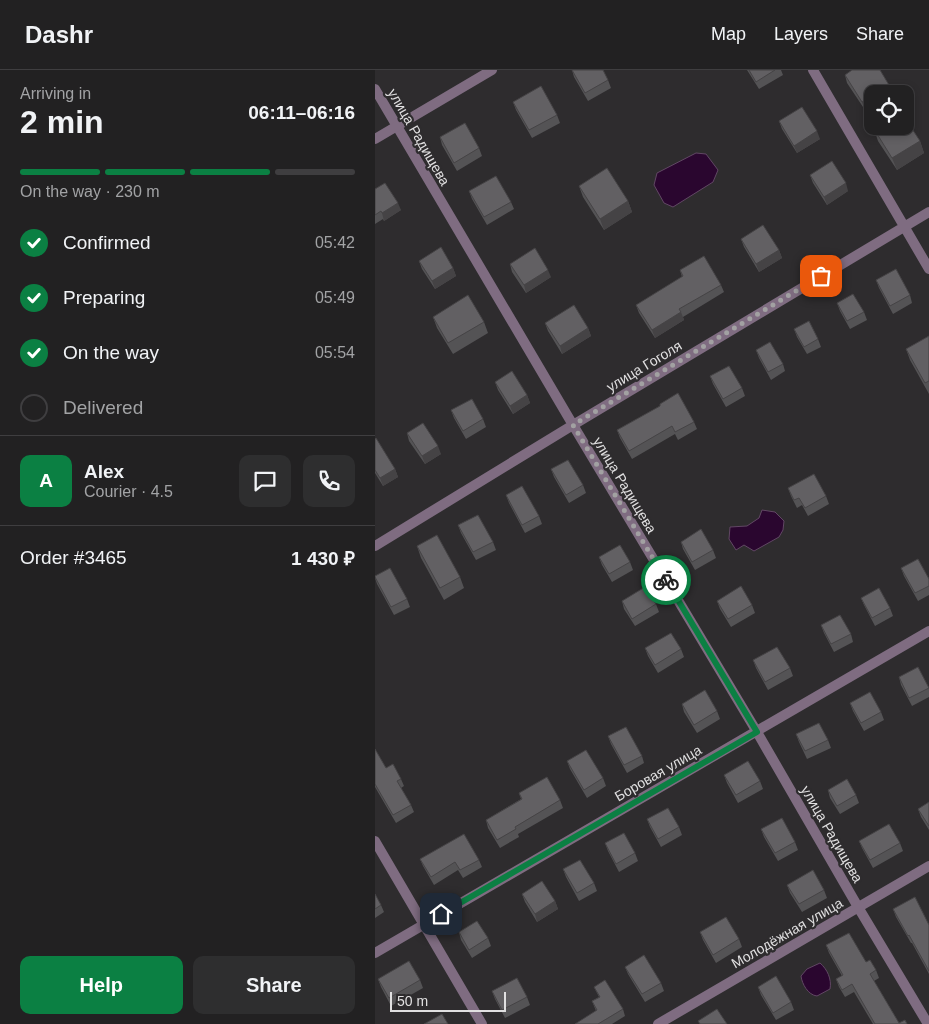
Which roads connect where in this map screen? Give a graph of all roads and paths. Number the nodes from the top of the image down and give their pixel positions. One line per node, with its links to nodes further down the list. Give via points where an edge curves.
1 (492, 70): 4 (street)
2 (813, 70): 7 (street)
3 (375, 89): 4 (street, улица Радищева)
4 (397, 126): 5 (street); 9 (street, улица Радищева)
5 (375, 139)
6 (929, 212): 7 (street, улица Гоголя)
7 (904, 227): 8 (street); 9 (street, улица Гоголя)
8 (929, 269)
9 (573, 425): 10 (street, улица Гоголя); 12 (street, улица Радищева)
10 (375, 546)
11 (929, 631): 12 (street, Боровая улица)
12 (757, 732): 15 (street, улица Радищева); 16 (street, Боровая улица)
13 (375, 841): 16 (street)
14 (929, 866): 15 (street, Молодёжная улица)
15 (858, 907): 19 (street, Молодёжная улица); 20 (street, улица Радищева)
16 (424, 924): 17 (street, Боровая улица); 18 (street)
17 (375, 953)
18 (482, 1024)
19 (658, 1024)
20 (928, 1024)

